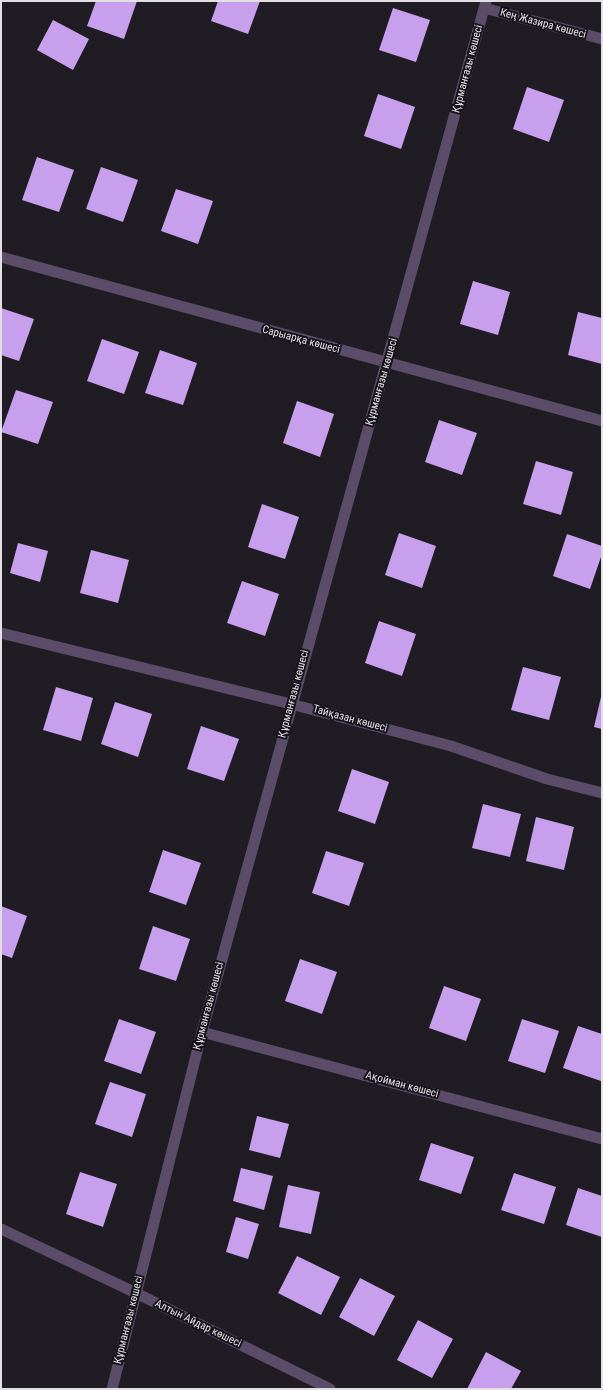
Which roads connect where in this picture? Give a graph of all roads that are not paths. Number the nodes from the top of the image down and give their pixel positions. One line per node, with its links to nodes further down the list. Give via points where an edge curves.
1 (485, 5): 2 (street, Кең Жазира көшесі); 4 (street, Құрманғазы көшесі)
2 (602, 39)
3 (1, 257): 4 (street, Сарыарқа көшесі)
4 (387, 364): 5 (street, Сарыарқа көшесі); 7 (street, Құрманғазы көшесі)
5 (602, 421)
6 (1, 634): 7 (street, Тайқазан көшесі)
7 (291, 704): 8 (street, Тайқазан көшесі, via 451,746 547,779); 9 (street, Құрманғазы көшесі)
8 (602, 793)
9 (202, 1032): 10 (street, Ақойман көшесі); 12 (street, Құрманғазы көшесі)
10 (602, 1139)
11 (1, 1229): 12 (street, Алтын Айдар көшесі)
12 (136, 1293): 13 (street, Құрманғазы көшесі); 14 (street, Алтын Айдар көшесі)
13 (112, 1389)
14 (330, 1389)

